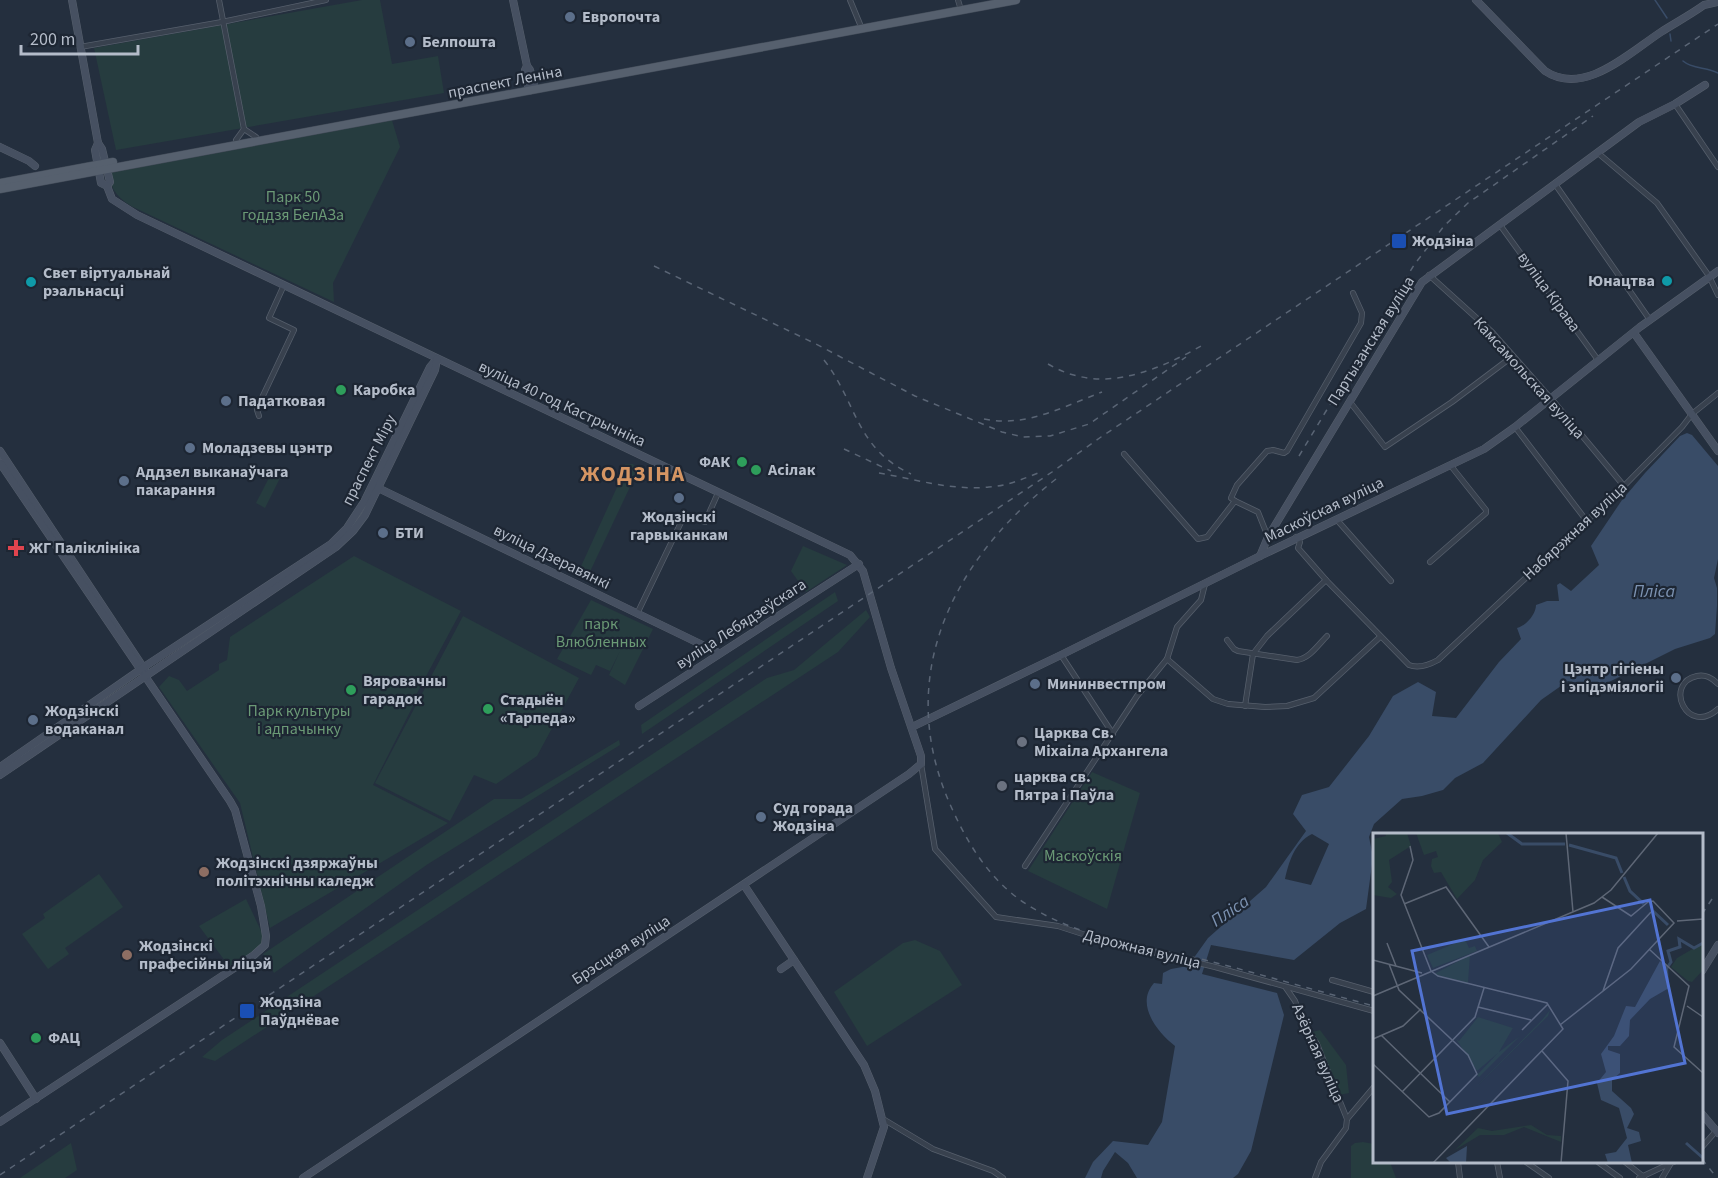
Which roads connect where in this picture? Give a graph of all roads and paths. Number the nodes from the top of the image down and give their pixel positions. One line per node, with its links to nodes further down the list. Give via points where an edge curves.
1 (72, 0): 13 (main road, вуліца 40 год Кастрычніка)
2 (219, 0): 11 (street)
3 (326, 0): 11 (street)
4 (513, 0): 15 (main road)
5 (850, 0): 12 (street)
6 (991, 0): 10 (main road, праспект Леніна)
7 (1016, 0): 10 (main road, праспект Леніна)
8 (1476, 0): 9 (main road, via 1545,71 1570,79 1604,71 1696,10)
9 (1718, 4)
10 (960, 5): 12 (main road, праспект Леніна)
11 (222, 22): 13 (street); 17 (street)
12 (861, 27): 15 (main road, праспект Леніна)
13 (80, 46): 22 (main road, вуліца 40 год Кастрычніка, via 98,143 95,150)
14 (1705, 85): 16 (main road, Партызанская вуліца)
15 (531, 88): 18 (main road, праспект Леніна); 22 (main road, праспект Леніна)
16 (1675, 104): 21 (main road, Партызанская вуліца, via 1639,122); 24 (street)
17 (244, 129): 18 (street); 19 (street)
18 (256, 137): 19 (main road, праспект Леніна)
19 (236, 140): 22 (main road, праспект Леніна)
20 (0, 147): 23 (main road)
21 (1598, 153): 26 (main road, Партызанская вуліца); 31 (street, via 1657,203)
22 (104, 164): 25 (main road, праспект Леніна); 27 (main road, праспект Леніна); 32 (main road, вуліца 40 год Кастрычніка, via 112,199 137,215)
23 (35, 166)
24 (1718, 167)
25 (0, 183)
26 (1555, 184): 28 (main road, Партызанская вуліца); 35 (street)
27 (0, 189)
28 (1500, 225): 30 (main road, Партызанская вуліца); 39 (street, вуліца Кірава)
29 (1718, 270): 31 (main road, Маскоўская вуліца)
30 (1429, 275): 37 (street, Камсамольская вуліца); 42 (main road, Партызанская вуліца, via 1412,296)
31 (1709, 276): 34 (street); 35 (main road, Маскоўская вуліца)
32 (284, 285): 38 (main road, вуліца 40 год Кастрычніка); 44 (street, via 269,318 294,330 260,404)
33 (1353, 293): 54 (street, via 1362,313 1361,323 1287,451 1267,451 1237,485 1231,498)
34 (1718, 295)
35 (1650, 320): 36 (main road, Маскоўская вуліца)
36 (1634, 333): 39 (main road, Маскоўская вуліца); 43 (main road)
37 (1514, 356): 41 (street, Камсамольская вуліца); 42 (street, via 1385,447)
38 (437, 359): 52 (main road, праспект Міру); 53 (main road, вуліца 40 год Кастрычніка)
39 (1598, 360): 41 (main road, Маскоўская вуліца)
40 (1718, 393): 43 (street, Набярэжная вуліца)
41 (1550, 399): 45 (main road, Маскоўская вуліца); 51 (street, Камсамольская вуліца)
42 (1350, 402): 57 (main road, Партызанская вуліца)
43 (1692, 414): 47 (main road); 51 (street, Набярэжная вуліца)
44 (259, 416)
45 (1515, 427): 50 (main road, Маскоўская вуліца); 56 (street)
46 (0, 451): 75 (main road)
47 (1718, 451)
48 (1124, 454): 54 (street, via 1198,539 1207,537)
49 (0, 463): 75 (main road)
50 (1451, 466): 55 (main road, Маскоўская вуліца); 60 (street, via 1486,513)
51 (1624, 486): 56 (street, Набярэжная вуліца)
52 (375, 487): 66 (main road, вуліца Дзеравянкі, via 573,578); 75 (main road, праспект Міру, via 352,522 331,544)
53 (718, 494): 61 (main road, вуліца 40 год Кастрычніка, via 850,555); 67 (street, via 705,522 685,514)
54 (1235, 501): 57 (street, via 1258,512)
55 (1337, 520): 58 (main road, Маскоўская вуліца); 64 (street)
56 (1586, 520): 69 (street, Набярэжная вуліца, via 1438,660 1418,667 1409,665)
57 (1268, 537): 59 (main road, Партызанская вуліца)
58 (1297, 538): 59 (main road, Маскоўская вуліца); 63 (street, via 1298,548)
59 (1260, 556): 65 (main road, Маскоўская вуліца)
60 (1430, 562)
61 (859, 564): 71 (main road, вуліца Лебядзеўскага); 80 (main road)
62 (588, 580): 66 (main road)
63 (1326, 580): 69 (street); 72 (street)
64 (1391, 581)
65 (1204, 584): 73 (main road, Маскоўская вуліца); 74 (street, via 1200,600 1177,627)
66 (584, 588): 67 (main road, вуліца Дзеравянкі)
67 (637, 614): 71 (main road, вуліца Дзеравянкі)
68 (1327, 636): 72 (street, via 1304,659)
69 (1380, 637): 78 (street, via 1314,698 1287,706)
70 (1227, 640): 72 (street, via 1234,649)
71 (719, 653): 77 (main road, вуліца Лебядзеўскага)
72 (1253, 654): 78 (street)
73 (1061, 655): 80 (main road, Маскоўская вуліца); 81 (street)
74 (1167, 659): 78 (street, via 1213,699); 81 (street)
75 (143, 671): 82 (main road, праспект Міру); 98 (main road, via 235,810 267,941)
76 (1718, 684): 79 (street, via 1707,676 1694,676 1683,685 1680,699 1693,716 1707,717)
77 (639, 706)
78 (1245, 706)
79 (1718, 710)
80 (912, 727): 83 (main road)
81 (1113, 734): 86 (street)
82 (36, 746): 84 (main road, праспект Міру); 85 (main road, праспект Міру)
83 (921, 764): 87 (main road, Брэсцкая вуліца); 93 (street, Дарожная вуліца, via 934,849 996,917 1058,926)
84 (0, 767)
85 (0, 775)
86 (1025, 866)
87 (744, 885): 89 (main road); 113 (main road, Брэсцкая вуліца)
88 (1718, 945): 90 (main road)
89 (794, 960): 91 (main road); 100 (main road, via 864,1065)
90 (1703, 968)
91 (781, 969)
92 (1332, 980): 94 (street)
93 (1286, 988): 95 (street, Дарожная вуліца); 101 (street, Азёрная вуліца, via 1317,1044)
94 (1373, 992)
95 (1373, 1011)
96 (0, 1043): 98 (main road)
97 (1373, 1088): 101 (street, Азёрная вуліца)
98 (36, 1099): 102 (main road)
99 (1703, 1116): 103 (main road)
100 (883, 1119): 114 (main road, via 884,1127); 115 (street, via 933,1149)
101 (1347, 1119): 116 (street, Азёрная вуліца, via 1346,1128 1325,1156)
102 (0, 1122)
103 (1717, 1132): 104 (street)
104 (1703, 1145)
105 (1458, 1163): 117 (street)
106 (1497, 1163): 118 (street)
107 (1529, 1163): 119 (street)
108 (1601, 1163): 120 (street)
109 (1627, 1163): 112 (street)
110 (1670, 1163): 112 (street)
111 (1671, 1163): 121 (street)
112 (1642, 1177)
113 (303, 1178)
114 (867, 1178)
115 (1003, 1178)
116 (1315, 1178)
117 (1460, 1178)
118 (1500, 1178)
119 (1549, 1178)
120 (1620, 1178)
121 (1662, 1178)

